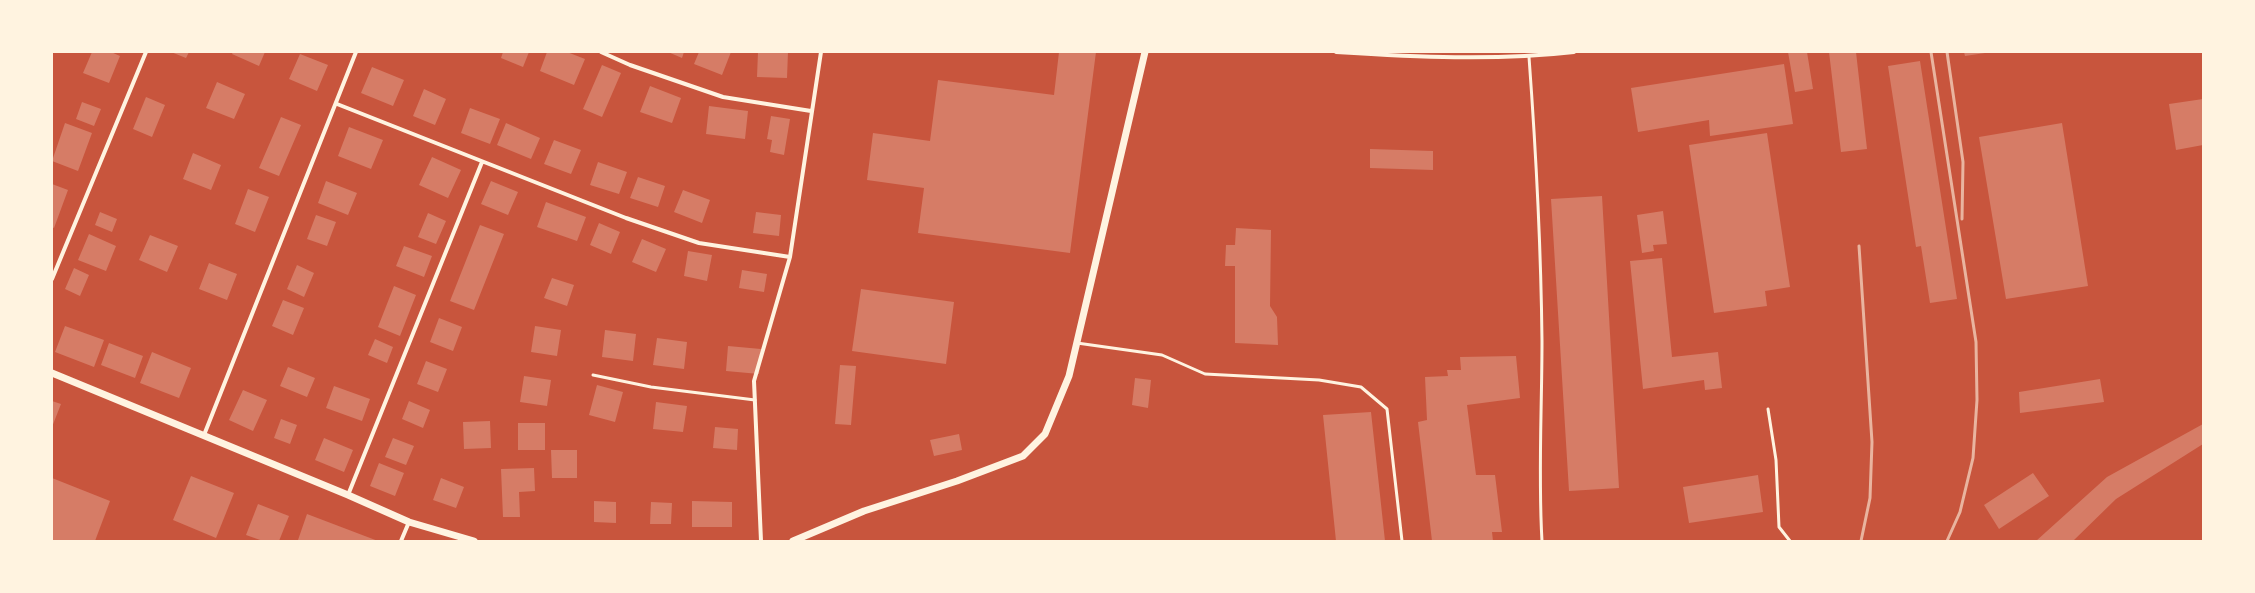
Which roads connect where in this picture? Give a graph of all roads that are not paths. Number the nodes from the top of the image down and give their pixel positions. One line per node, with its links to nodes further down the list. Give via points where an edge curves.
1 (146, 52): 13 (street)
2 (356, 52): 9 (street)
3 (601, 52): 10 (street, via 630,65 723,97)
4 (821, 52): 10 (street)
5 (1145, 52): 14 (street)
6 (1336, 52): 8 (street)
7 (1574, 52): 8 (street)
8 (1529, 57): 27 (lane, via 1538,202 1542,341)
9 (337, 104): 11 (street); 19 (street)
10 (811, 111): 12 (street)
11 (482, 162): 12 (street, via 626,218 699,243); 20 (street)
12 (790, 258): 17 (street, via 754,381)
13 (52, 279)
14 (1077, 343): 25 (street, via 1069,376 1045,434 1023,456 864,511); 26 (lane, via 1162,355 1205,374 1319,380 1361,387 1387,409)
15 (52, 373): 19 (street)
16 (593, 375): 17 (lane, via 651,387)
17 (755, 400): 24 (street)
18 (1768, 409): 28 (lane, via 1776,460 1779,527)
19 (204, 435): 20 (street)
20 (348, 495): 21 (street)
21 (409, 522): 22 (street); 23 (street)
22 (401, 541)
23 (474, 541)
24 (761, 541)
25 (793, 541)
26 (1402, 541)
27 (1542, 541)
28 (1790, 541)

